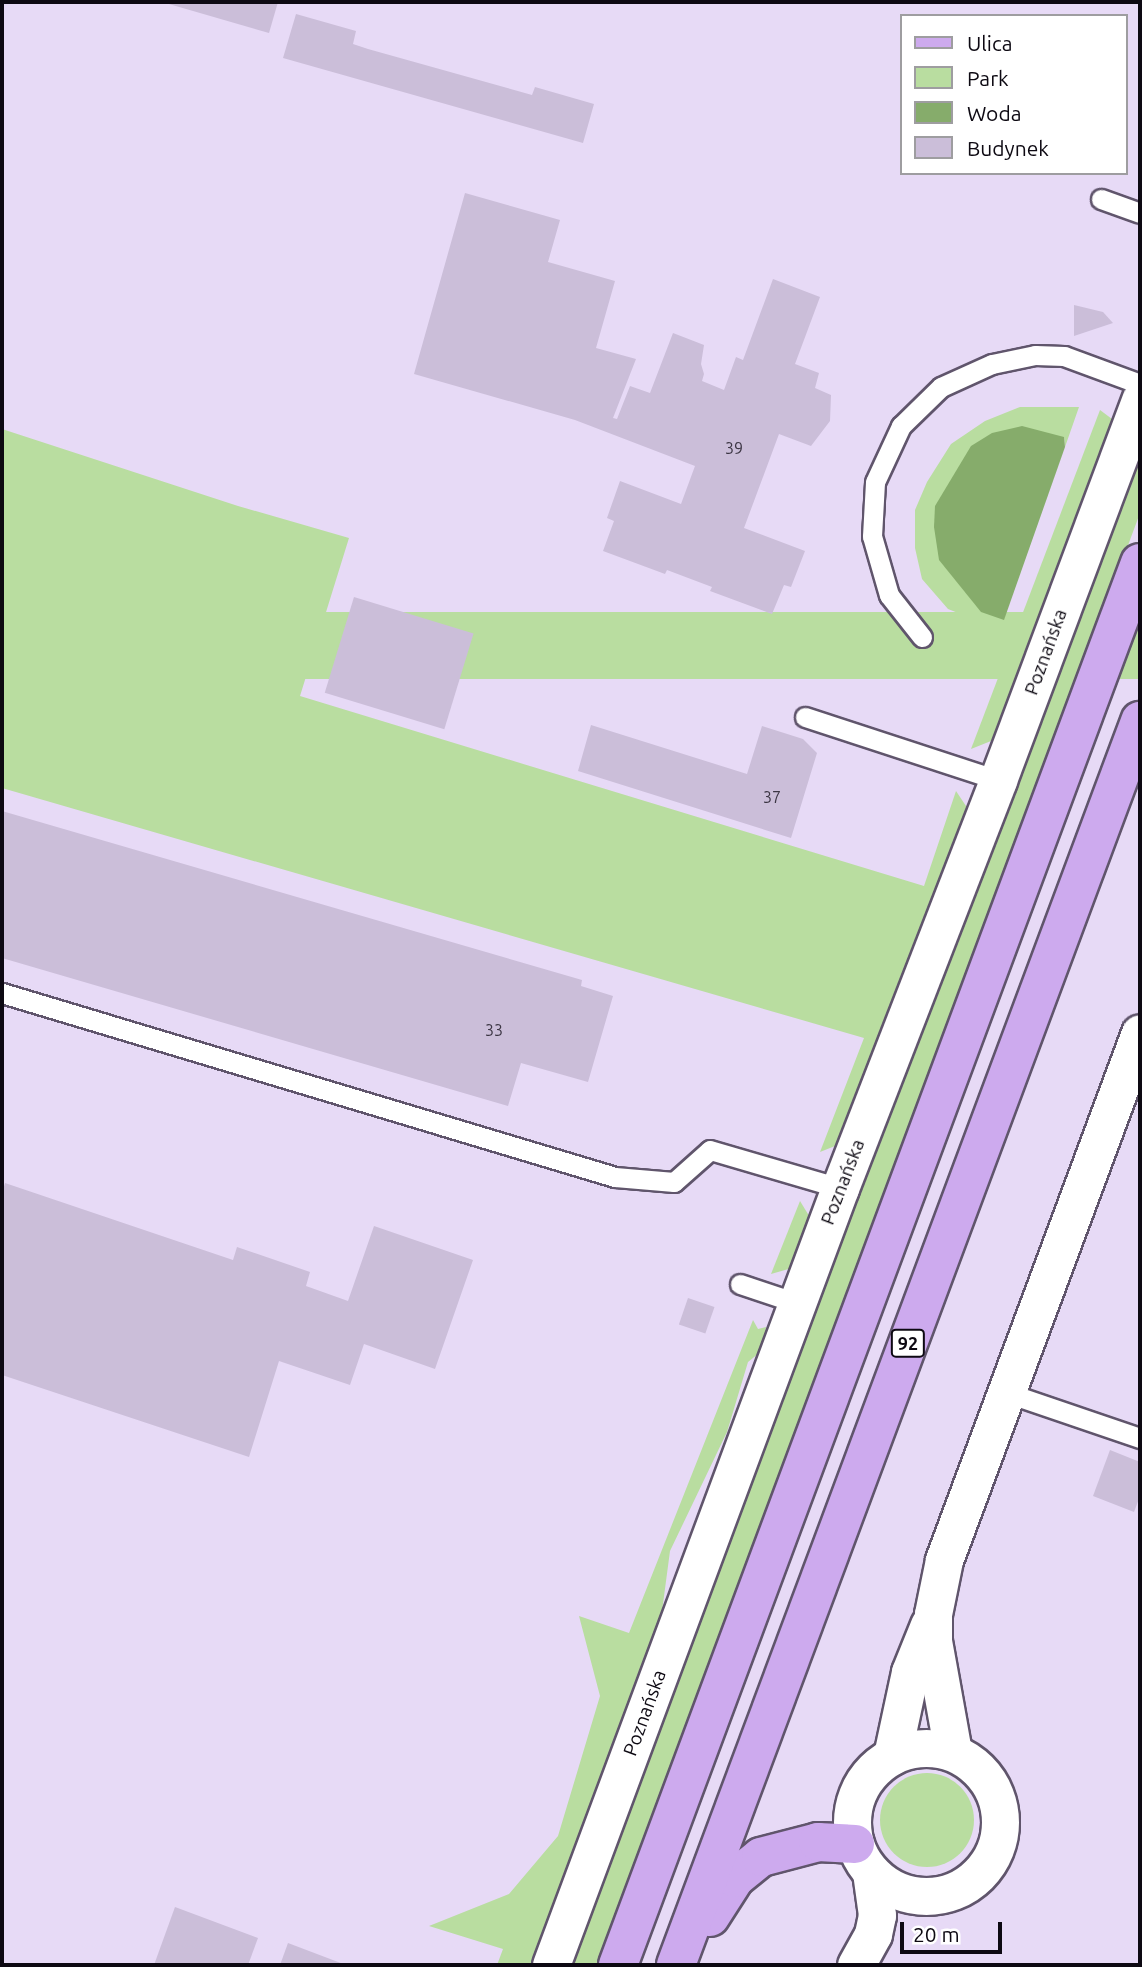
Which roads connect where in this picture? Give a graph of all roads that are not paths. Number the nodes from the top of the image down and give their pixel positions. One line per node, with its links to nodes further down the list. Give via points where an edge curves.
1 (1101, 199): 2 (lane)
2 (1140, 213)
3 (1140, 384): 6 (lane, via 1064,356 1035,355 992,364 941,387 901,426 875,482 872,536 889,595)
4 (1140, 400): 9 (street, Poznańska)
5 (1140, 563): 22 (main road)
6 (922, 637)
7 (805, 717): 9 (lane)
8 (1140, 721): 23 (main road, 92)
9 (998, 780): 12 (street, Poznańska)
10 (2, 993): 12 (lane, via 615,1177 674,1182 710,1150)
11 (1140, 1033): 15 (street)
12 (840, 1188): 14 (street, Poznańska)
13 (740, 1284): 14 (lane)
14 (797, 1303): 21 (street, Poznańska)
15 (1005, 1392): 16 (lane); 17 (street, via 944,1560)
16 (1140, 1438)
17 (933, 1614): 18 (street, via 936,1669); 19 (street, via 910,1672)
18 (953, 1752): 19 (street, via 912,1749); 20 (street, via 975,1766 992,1787 1000,1813 999,1840 988,1864 969,1883 944,1895 918,1896 892,1889)
19 (892, 1756): 20 (street, via 872,1771 858,1793 852,1818)
20 (863, 1858): 24 (main road, via 834,1840 778,1850 748,1865 722,1895); 25 (street, via 877,1915 873,1934)
21 (551, 1965)
22 (618, 1965)
23 (676, 1965)
24 (683, 1965)
25 (856, 1965)

